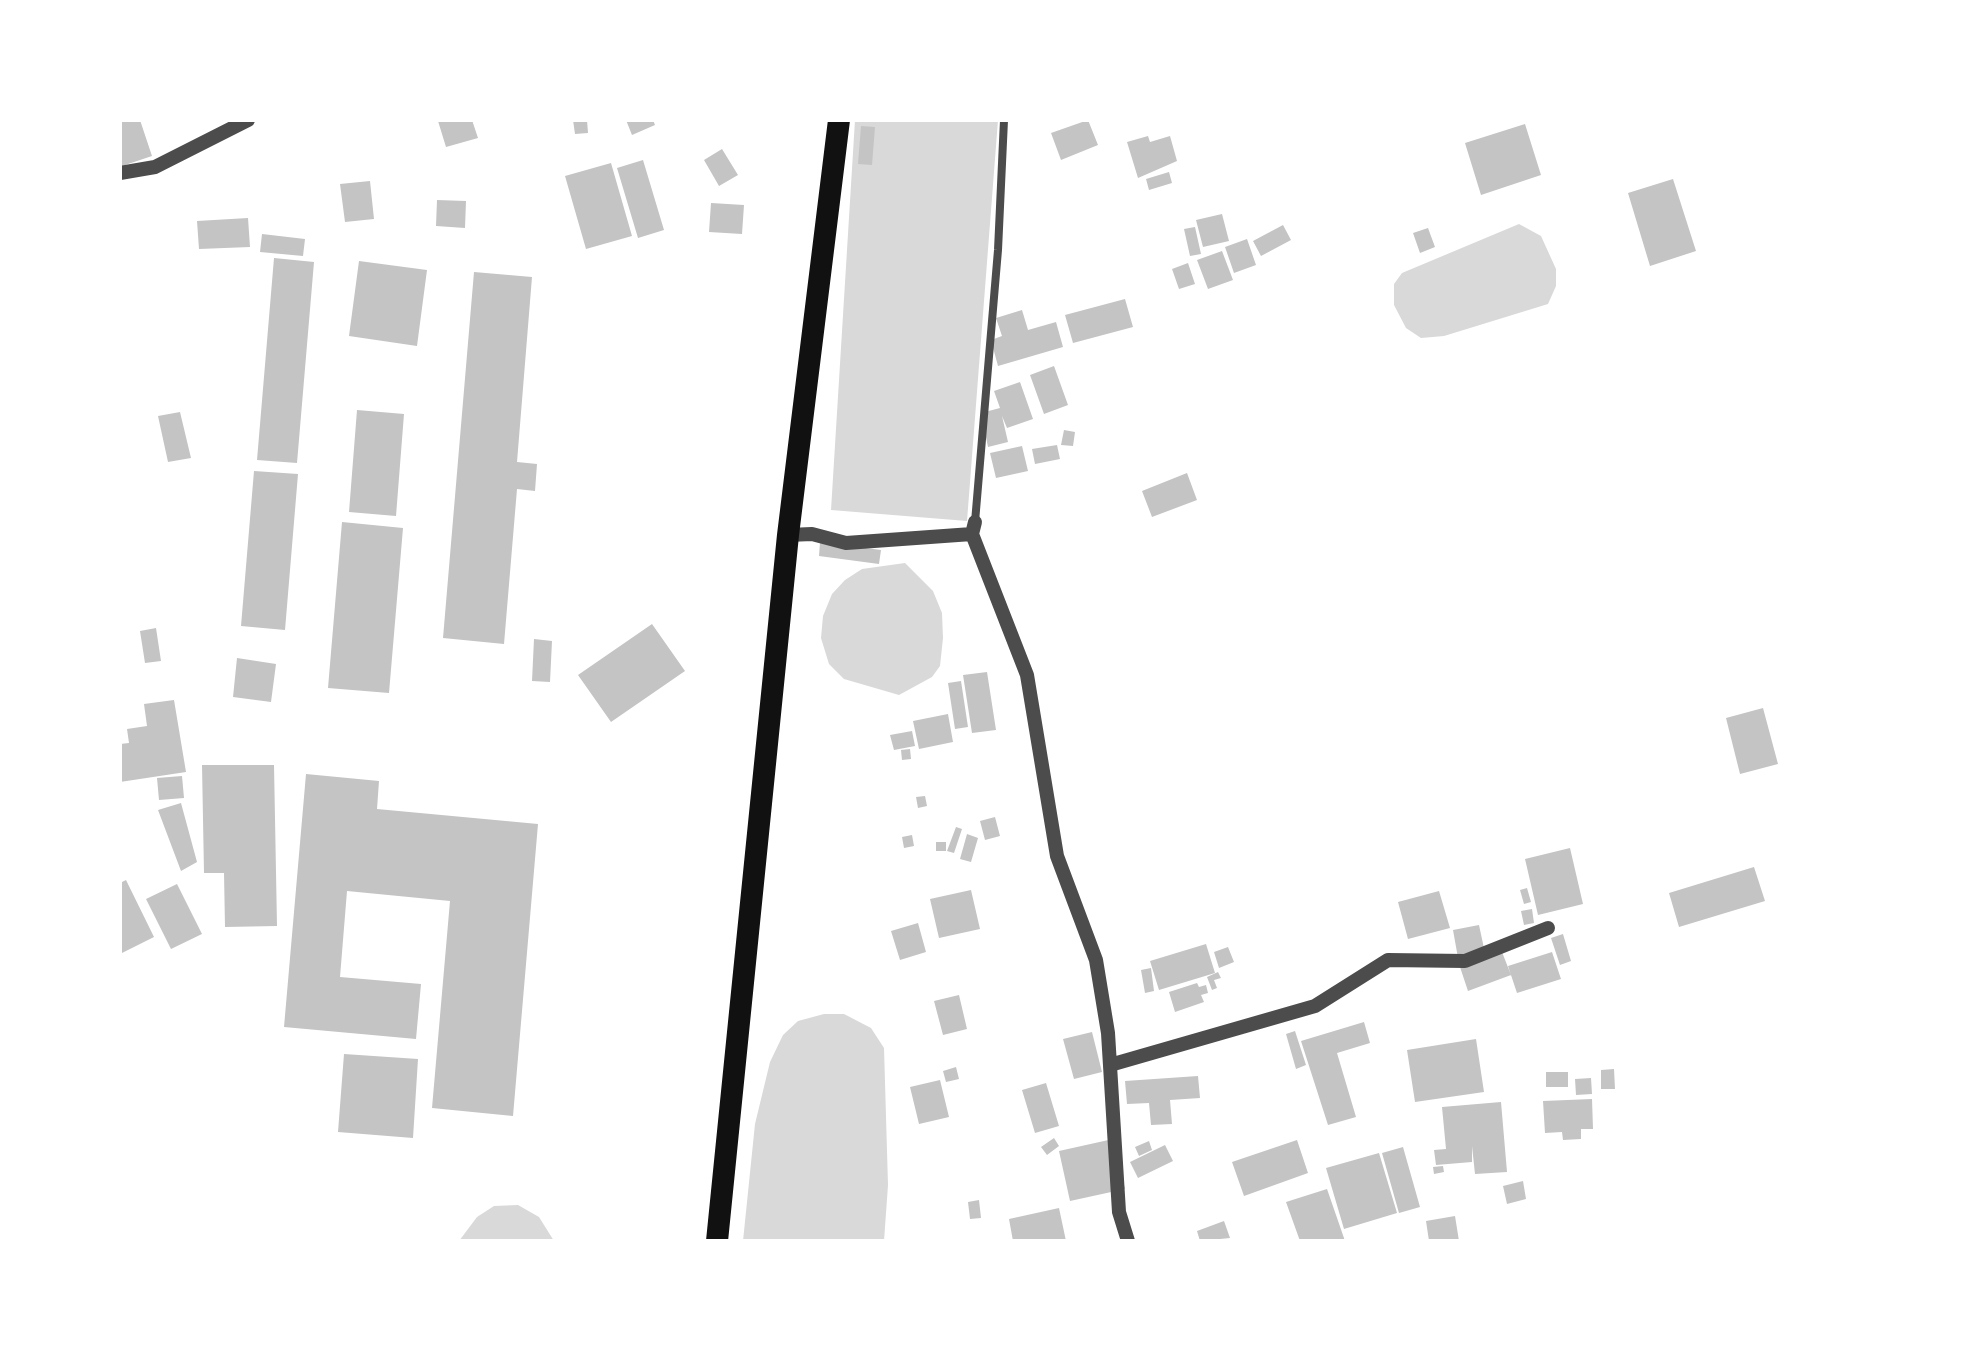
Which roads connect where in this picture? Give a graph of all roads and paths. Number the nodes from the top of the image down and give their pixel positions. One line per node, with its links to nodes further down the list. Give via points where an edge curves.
1 (248, 120): 4 (street, via 155,167)
2 (839, 120): 6 (highway)
3 (1004, 120): 5 (street)
4 (120, 173)
5 (974, 528): 6 (street, via 846,543 812,534); 8 (street, via 1027,675 1057,856 1096,960)
6 (788, 535): 9 (highway)
7 (1548, 928): 8 (street, via 1465,961 1388,960 1315,1006)
8 (1110, 1065): 10 (street, via 1119,1212)
9 (717, 1241)
10 (1128, 1241)

